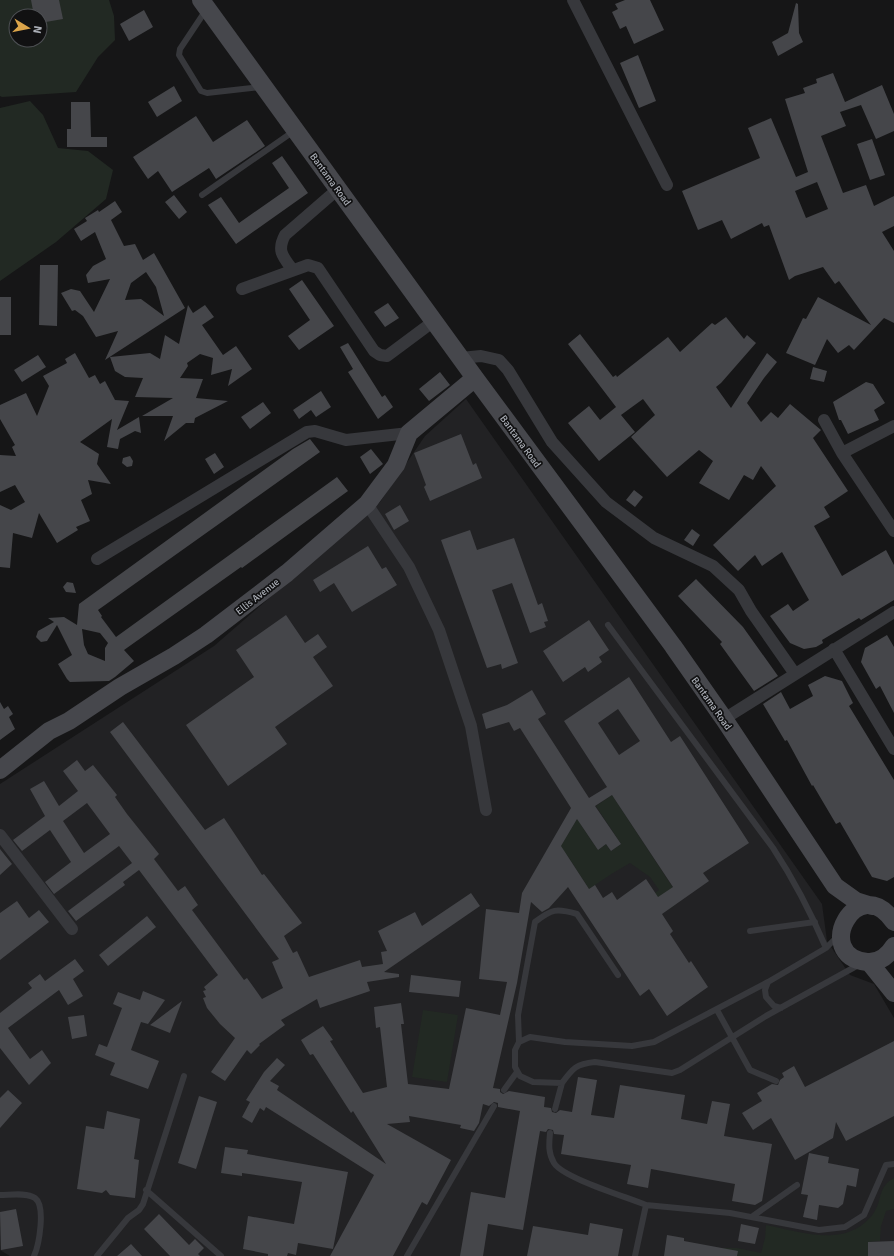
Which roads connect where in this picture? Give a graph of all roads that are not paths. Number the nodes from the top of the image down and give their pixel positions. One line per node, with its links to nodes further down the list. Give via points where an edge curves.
1 (573, 0): 5 (street)
2 (204, 4): 3 (main road, Bantama Road); 3 (lane, via 179,54 201,91 207,93)
3 (264, 87): 4 (main road, Bantama Road)
4 (295, 130): 6 (main road, Bantama Road); 7 (lane)
5 (667, 185)
6 (338, 189): 8 (street, via 285,235 280,244 282,256); 10 (main road, Bantama Road)
7 (202, 195)
8 (292, 269): 9 (street); 10 (street, via 308,265 318,268 374,351 380,356 387,356)
9 (242, 289)
10 (434, 321): 11 (main road, Bantama Road)
11 (461, 358): 12 (main road, Bantama Road); 23 (street, via 481,356 499,360 508,370 552,442 606,502 654,538 712,566 739,590)
12 (475, 378): 15 (main road, Ellis Avenue); 24 (main road, Bantama Road)
13 (824, 420): 16 (street)
14 (894, 426): 16 (street)
15 (409, 433): 17 (main road, Ellis Avenue, via 396,465); 19 (street, via 346,440 315,431 307,432)
16 (842, 453): 18 (street)
17 (367, 504): 26 (main road, Ellis Avenue, via 287,573 206,635 49,731); 27 (street, via 409,567 439,630 470,726)
18 (894, 531)
19 (97, 559)
20 (894, 612): 22 (street)
21 (608, 626): 31 (lane, via 773,848 793,879)
22 (834, 649): 23 (street); 25 (street)
23 (795, 674): 24 (street)
24 (724, 719): 29 (main road, Bantama Road)
25 (894, 749)
26 (0, 770)
27 (486, 810)
28 (0, 835): 33 (street)
29 (835, 886): 30 (main road, via 856,901); 34 (main road)
30 (883, 908): 32 (main road); 34 (main road, via 863,907 854,910 847,916)
31 (815, 922): 35 (lane); 37 (lane)
32 (894, 922)
33 (72, 929)
34 (842, 929): 37 (lane); 38 (main road, via 845,949 857,960)
35 (750, 931)
36 (894, 946): 38 (main road, via 885,957)
37 (826, 948): 40 (lane)
38 (867, 962): 41 (main road); 42 (lane)
39 (618, 975): 45 (lane, via 577,914 550,910 535,922 518,1015)
40 (768, 982): 42 (lane, via 766,997 774,1006); 43 (lane)
41 (894, 993)
42 (781, 1008): 44 (lane)
43 (717, 1010): 44 (lane); 45 (lane, via 642,1046 565,1042 530,1037)
44 (732, 1036): 48 (lane, via 750,1070); 49 (lane, via 672,1073 595,1062 573,1068)
45 (519, 1042): 46 (lane, via 515,1050)
46 (517, 1072): 49 (lane, via 533,1082); 50 (lane)
47 (184, 1076): 56 (lane)
48 (776, 1081)
49 (562, 1083): 52 (lane)
50 (504, 1090)
51 (494, 1106): 63 (lane)
52 (555, 1109)
53 (550, 1133): 58 (lane, via 548,1150 554,1164 566,1174)
54 (894, 1164): 59 (lane, via 886,1165 864,1215 844,1228 818,1230)
55 (797, 1185): 59 (lane)
56 (146, 1190): 61 (lane, via 139,1210 128,1218); 62 (lane)
57 (0, 1195): 60 (lane, via 28,1195 39,1204 40,1237)
58 (646, 1205): 59 (lane); 64 (lane)
59 (753, 1216)
60 (34, 1256)
61 (97, 1256)
62 (221, 1256)
63 (407, 1256)
64 (635, 1256)

